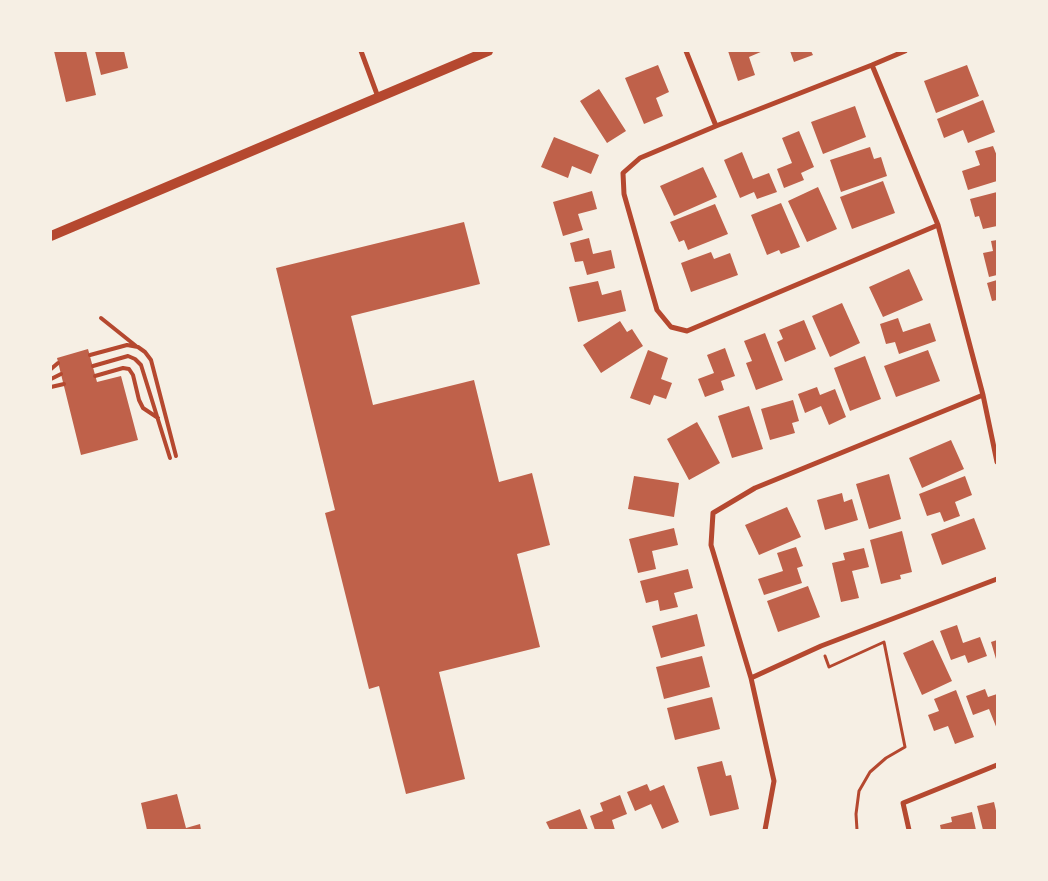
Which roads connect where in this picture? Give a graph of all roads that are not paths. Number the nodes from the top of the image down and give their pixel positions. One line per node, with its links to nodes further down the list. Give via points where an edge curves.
1 (361, 51): 6 (street)
2 (488, 51): 6 (main road)
3 (686, 51): 7 (street)
4 (905, 51): 5 (street)
5 (872, 66): 7 (street); 8 (street)
6 (378, 98): 9 (main road)
7 (716, 126): 8 (street, via 640,158 622,174 624,194 657,310 671,327 687,331)
8 (938, 225): 21 (street)
9 (51, 236)
10 (101, 318): 11 (lane)
11 (138, 347): 12 (lane, via 127,345); 23 (lane, via 151,360)
12 (90, 355)
13 (58, 363): 15 (lane)
14 (93, 366): 22 (lane, via 128,356 135,359 141,365)
15 (51, 369)
16 (61, 374): 18 (lane)
17 (95, 376): 22 (lane, via 129,369 143,408)
18 (51, 379)
19 (64, 384): 20 (lane)
20 (51, 387)
21 (983, 395): 25 (street); 27 (street, via 755,488 713,512 711,545)
22 (158, 418): 24 (lane)
23 (176, 456)
24 (170, 458)
25 (997, 462)
26 (997, 579): 27 (street, via 821,646)
27 (751, 678): 29 (street, via 774,781)
28 (997, 765): 30 (street, via 903,803)
29 (765, 830)
30 (909, 830)

